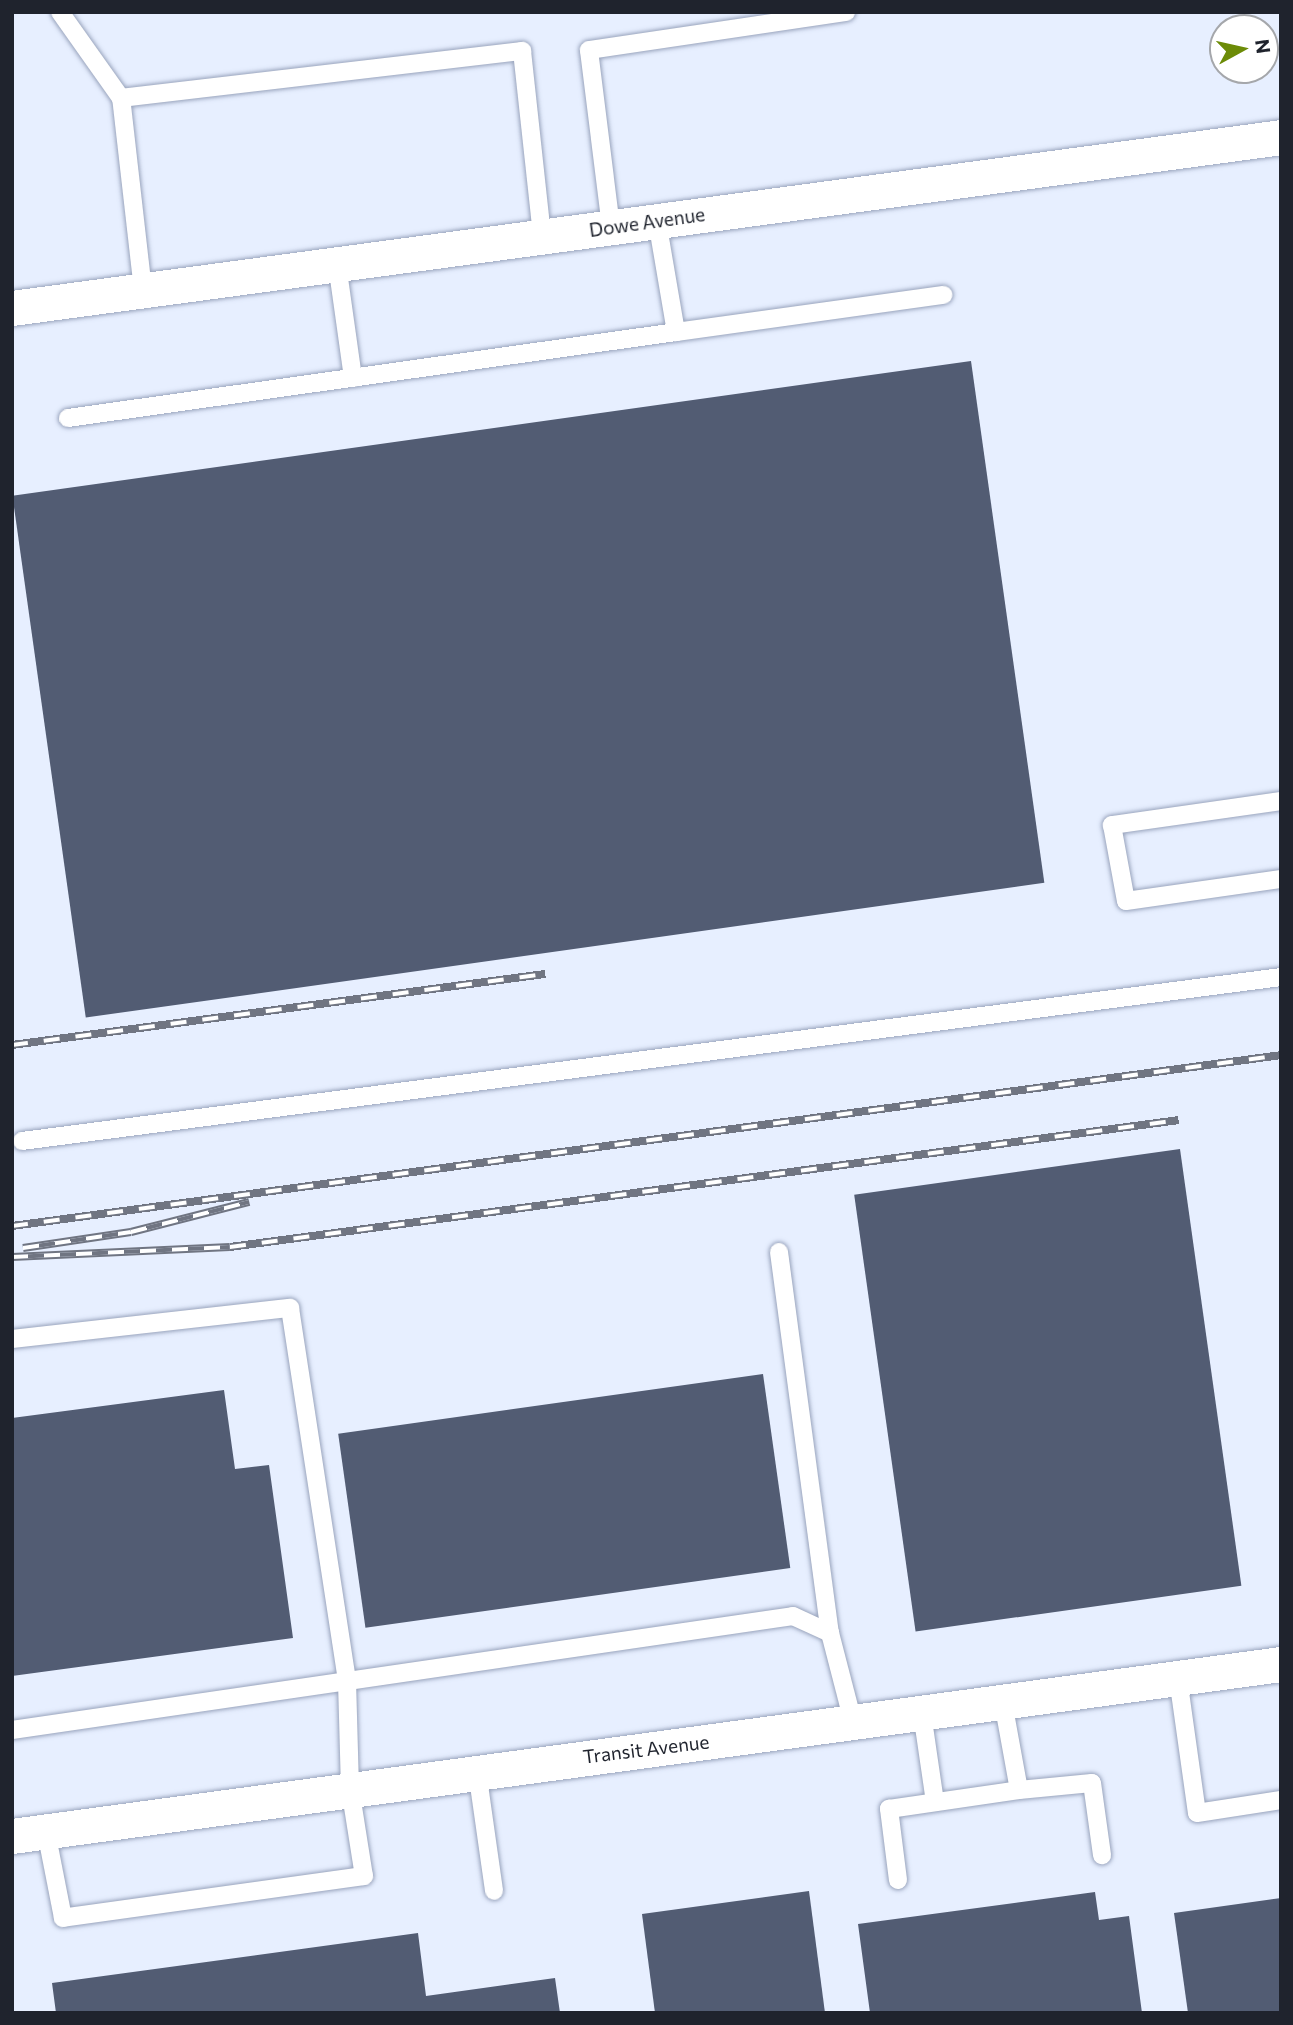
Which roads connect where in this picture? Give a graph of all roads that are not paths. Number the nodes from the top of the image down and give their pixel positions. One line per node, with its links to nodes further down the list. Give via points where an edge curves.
1 (60, 12): 3 (lane)
2 (846, 12): 6 (lane, via 589,50)
3 (121, 98): 7 (lane, via 522,51); 9 (lane)
4 (1281, 136): 5 (street, Dowe Avenue)
5 (657, 221): 6 (street, Dowe Avenue); 12 (lane)
6 (611, 227): 7 (street, Dowe Avenue)
7 (542, 236): 8 (street, Dowe Avenue)
8 (337, 264): 9 (street, Dowe Avenue); 13 (lane)
9 (143, 290): 11 (street, Dowe Avenue)
10 (943, 295): 12 (lane)
11 (12, 308)
12 (676, 332): 13 (lane)
13 (352, 377): 14 (lane)
14 (68, 418)
15 (1281, 801): 16 (lane, via 1112,825 1126,901)
16 (1281, 879)
17 (1281, 977): 18 (lane)
18 (22, 1141)
19 (779, 1252): 21 (lane)
20 (12, 1339): 24 (lane, via 289,1308)
21 (830, 1633): 24 (lane, via 793,1616); 27 (lane)
22 (1281, 1664): 23 (street, Transit Avenue)
23 (1178, 1678): 25 (street, Transit Avenue); 32 (lane, via 1198,1812)
24 (347, 1681): 28 (lane); 30 (lane)
25 (1003, 1702): 26 (street, Transit Avenue); 31 (lane)
26 (922, 1713): 27 (street, Transit Avenue); 33 (lane)
27 (853, 1722): 29 (street, Transit Avenue)
28 (12, 1730)
29 (477, 1772): 30 (street, Transit Avenue); 37 (lane)
30 (350, 1788): 34 (street, Transit Avenue); 34 (lane, via 364,1876 63,1918)
31 (1018, 1790): 33 (lane); 35 (lane, via 1092,1783)
32 (1281, 1800)
33 (935, 1802): 36 (lane, via 889,1809)
34 (29, 1833)
35 (1102, 1855)
36 (898, 1880)
37 (494, 1891)

